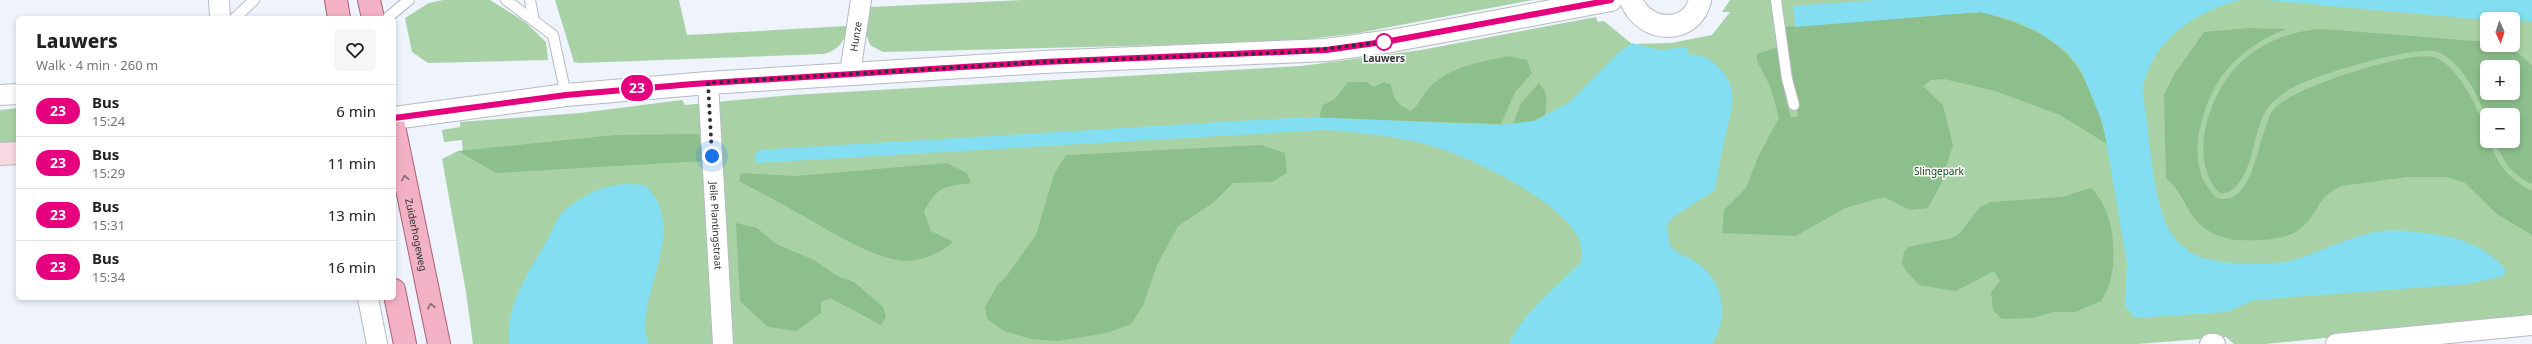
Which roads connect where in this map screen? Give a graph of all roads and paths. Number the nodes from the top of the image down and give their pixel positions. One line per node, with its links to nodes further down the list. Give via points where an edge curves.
1 (219, 0): 13 (street)
2 (254, 0): 14 (lane)
3 (336, 0): 15 (main road)
4 (369, 0): 16 (main road)
5 (409, 0): 17 (lane)
6 (530, 0): 18 (lane)
7 (861, 0): 19 (street, Hunze)
8 (1611, 0): 19 (street, via 1390,41 1326,50 1043,62)
9 (1631, 0): 10 (street, via 1642,18 1664,26 1676,25 1686,20)
10 (1700, 0)
11 (1776, 0): 24 (lane, via 1787,79)
12 (511, 2): 18 (lane)
13 (220, 16)
14 (237, 16)
15 (339, 16)
16 (373, 16)
17 (390, 16)
18 (534, 21): 23 (lane, via 553,35)
19 (850, 74): 20 (street)
20 (708, 83): 23 (street); 35 (street, Jelle Plantingstraat)
21 (16, 94): 22 (street)
22 (0, 95)
23 (566, 95): 25 (street)
24 (1794, 105)
25 (396, 118)
26 (396, 136): 34 (main road, Zuiderhogeweg, one-way to 26)
27 (16, 153): 28 (main road)
28 (0, 154)
29 (368, 300): 32 (street)
30 (396, 300): 33 (main road)
31 (2532, 325): 38 (street)
32 (377, 344)
33 (405, 344)
34 (439, 344)
35 (723, 344)
36 (2210, 344): 37 (street)
37 (2215, 344)
38 (2336, 344)

